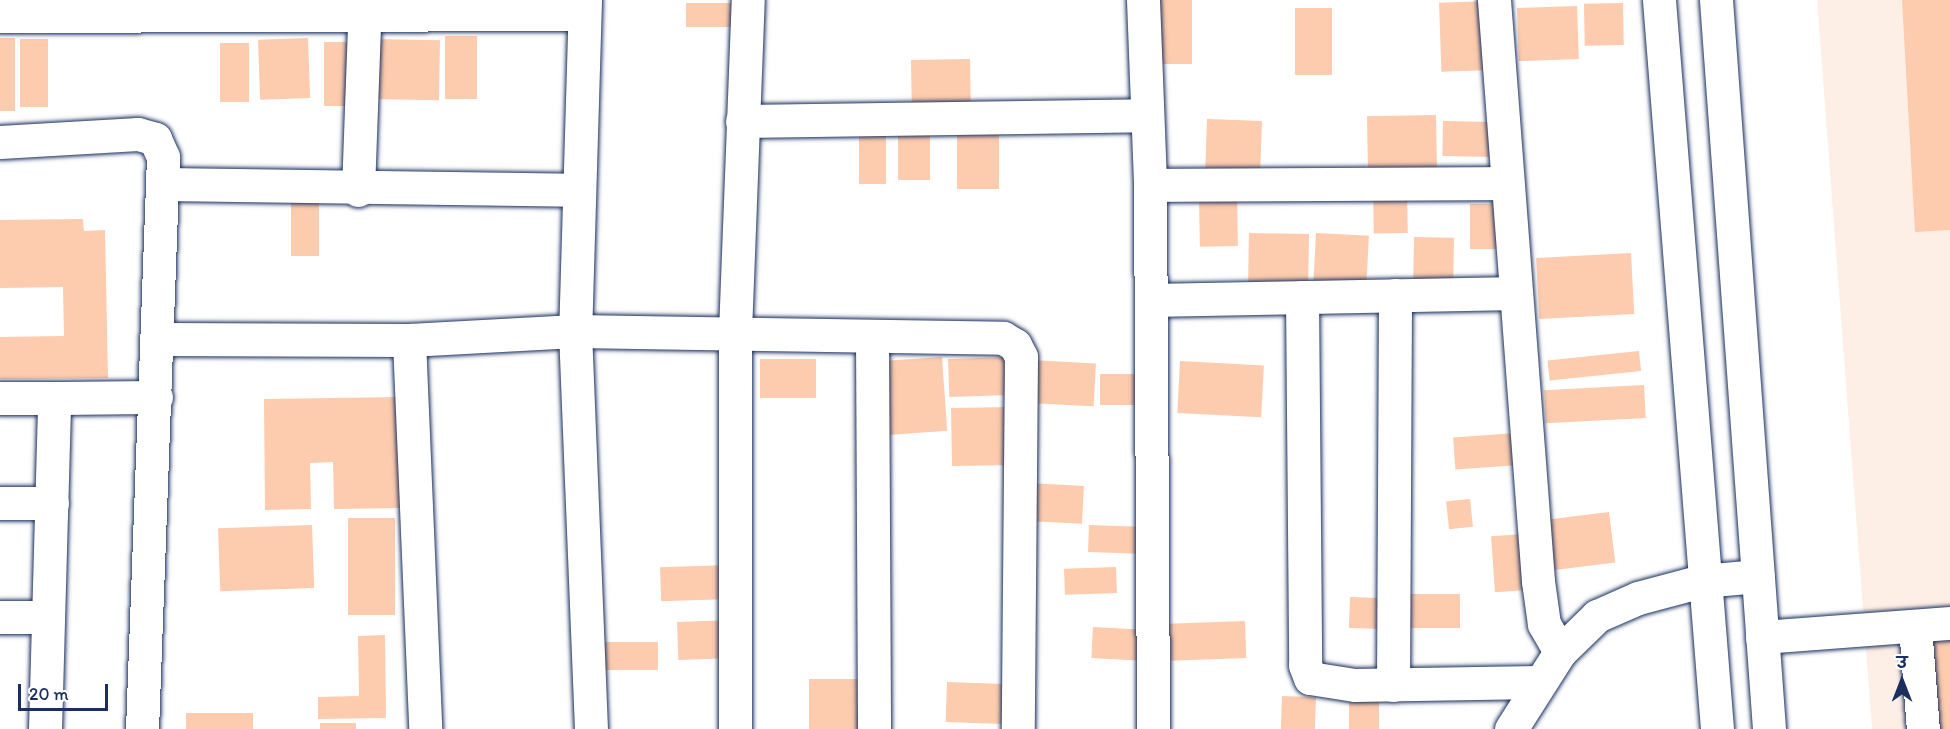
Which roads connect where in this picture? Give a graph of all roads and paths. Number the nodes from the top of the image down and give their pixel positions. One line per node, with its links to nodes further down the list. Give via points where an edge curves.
1 (748, 0): 10 (street)
2 (1143, 0): 9 (street)
3 (1494, 0): 12 (street)
4 (1659, 0): 32 (street)
5 (1716, 0): 31 (street)
6 (584, 7): 7 (street); 16 (street)
7 (365, 8): 8 (street); 15 (street)
8 (17, 11)
9 (1147, 115): 10 (street); 14 (street)
10 (742, 121): 22 (street)
11 (0, 142): 13 (street, via 138,134 155,140 163,157)
12 (1506, 183): 14 (street); 17 (street)
13 (163, 184): 15 (street); 24 (street)
14 (1150, 184): 20 (street)
15 (358, 189): 16 (street)
16 (576, 189): 21 (street)
17 (1514, 293): 18 (street); 38 (street, via 1539,592 1548,637)
18 (1395, 296): 19 (street); 40 (street)
19 (1302, 297): 20 (street); 40 (street, via 1305,665 1310,678 1324,682)
20 (1154, 300): 48 (street)
21 (575, 331): 22 (street); 25 (street); 44 (street)
22 (735, 332): 23 (street); 45 (street)
23 (872, 337): 46 (street); 47 (street, via 1003,338 1015,345 1021,357)
24 (157, 339): 25 (street); 26 (street)
25 (410, 340): 43 (street)
26 (156, 397): 28 (street); 42 (street)
27 (0, 398): 28 (street)
28 (54, 398): 30 (street)
29 (0, 503): 30 (street)
30 (52, 504): 34 (street)
31 (1758, 576): 32 (street); 37 (street)
32 (1702, 581): 38 (street, via 1638,598 1597,616); 50 (street)
33 (0, 617): 34 (street)
34 (48, 617): 41 (street)
35 (1950, 623): 36 (street)
36 (1915, 626): 37 (street); 52 (street)
37 (1762, 637): 51 (street)
38 (1560, 652): 39 (street)
39 (1539, 682): 40 (street); 49 (street)
40 (1394, 685)
41 (45, 729)
42 (142, 729)
43 (425, 729)
44 (591, 729)
45 (735, 729)
46 (874, 729)
47 (1018, 729)
48 (1153, 729)
49 (1511, 729)
50 (1717, 729)
51 (1769, 729)
52 (1923, 729)

